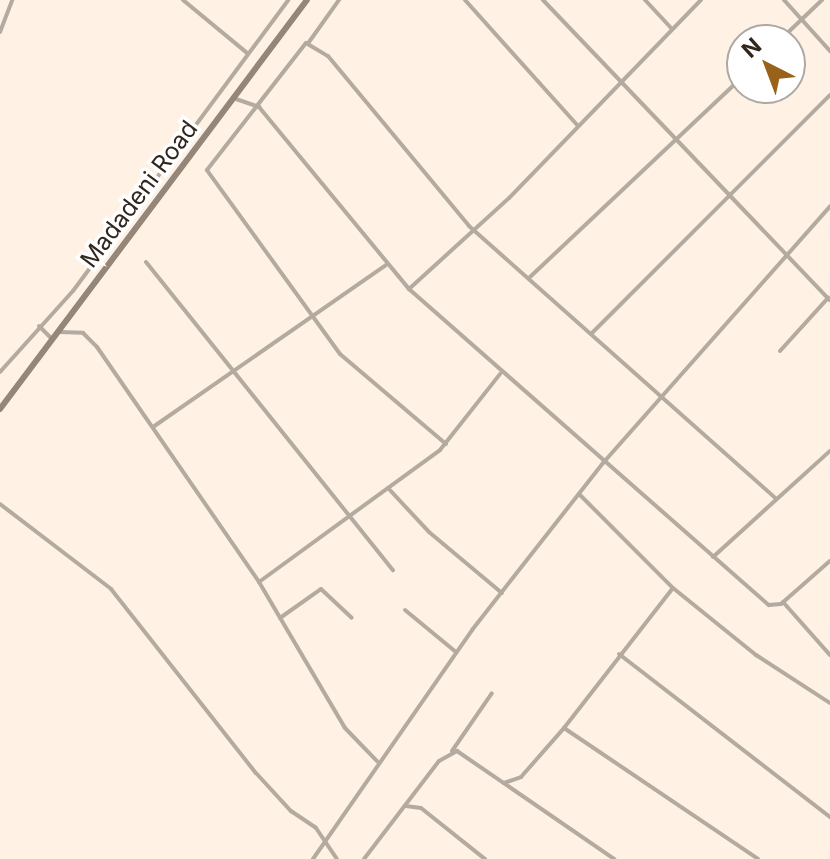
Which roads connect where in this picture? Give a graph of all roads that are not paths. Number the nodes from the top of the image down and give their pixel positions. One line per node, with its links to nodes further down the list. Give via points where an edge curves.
1 (12, 0): 16 (street)
2 (183, 0): 12 (street)
3 (288, 0): 19 (street)
4 (307, 0): 23 (street, Madadeni Road)
5 (339, 0): 17 (street)
6 (465, 0): 25 (street)
7 (543, 0): 20 (street)
8 (645, 0): 15 (street)
9 (701, 0): 15 (street)
10 (784, 0): 13 (street)
11 (822, 0): 13 (street)
12 (190, 3): 19 (street)
13 (802, 19): 14 (street); 18 (street)
14 (797, 24)
15 (672, 29): 20 (street)
16 (0, 32)
17 (309, 42): 24 (street); 29 (street, via 328,56)
18 (830, 51)
19 (247, 53): 37 (street, via 73,291)
20 (620, 81): 25 (street); 26 (street)
21 (726, 93): 26 (street)
22 (830, 95): 27 (street)
23 (233, 98): 24 (street); 38 (street, Madadeni Road)
24 (256, 105): 32 (street); 36 (street, via 207,170)
25 (578, 126): 29 (street)
26 (677, 140): 27 (street); 33 (street)
27 (729, 195): 30 (street); 39 (street)
28 (830, 206): 30 (street)
29 (475, 231): 33 (street); 34 (street)
30 (786, 252): 35 (street); 45 (street)
31 (146, 262): 42 (street)
32 (386, 265): 34 (street); 36 (street)
33 (530, 277): 39 (street)
34 (409, 289): 44 (street)
35 (829, 299): 41 (street)
36 (311, 318): 42 (street); 48 (street, via 357,371)
37 (39, 326): 40 (street); 43 (street)
38 (59, 332): 40 (street, Madadeni Road); 47 (street, via 87,336)
39 (593, 332): 45 (street)
40 (53, 340): 46 (street, Madadeni Road)
41 (780, 351)
42 (234, 371): 47 (street); 55 (street)
43 (0, 372)
44 (500, 374): 48 (street); 50 (street)
45 (660, 393): 50 (street); 53 (street)
46 (0, 409)
47 (153, 427): 59 (street)
48 (446, 444): 51 (street)
49 (830, 451): 53 (street)
50 (603, 463): 52 (street); 56 (street)
51 (388, 488): 55 (street); 61 (street, via 429,532)
52 (579, 494): 60 (street); 61 (street)
53 (776, 499): 56 (street)
54 (0, 504): 77 (street, via 111,589 256,773)
55 (350, 515): 58 (street); 59 (street)
56 (713, 557): 62 (street, via 769,605)
57 (830, 561): 62 (street)
58 (393, 570)
59 (259, 582): 65 (street)
60 (673, 588): 67 (street); 70 (street, via 748,649)
61 (502, 593): 66 (street)
62 (783, 602): 68 (street)
63 (405, 610): 66 (street)
64 (352, 618): 65 (street, via 321,589)
65 (280, 619): 73 (street, via 345,728)
66 (456, 652): 73 (street)
67 (619, 654): 71 (street); 76 (street)
68 (830, 655)
69 (492, 693): 72 (street)
70 (830, 703)
71 (564, 728): 74 (street, via 521,777); 83 (street)
72 (452, 751): 74 (street); 75 (street)
73 (378, 761): 77 (street)
74 (504, 783): 82 (street)
75 (404, 807): 80 (street); 81 (street, via 421,808)
76 (830, 817)
77 (324, 837): 78 (street); 79 (street)
78 (313, 859)
79 (337, 859)
80 (364, 859)
81 (485, 859)
82 (614, 859)
83 (758, 859)

